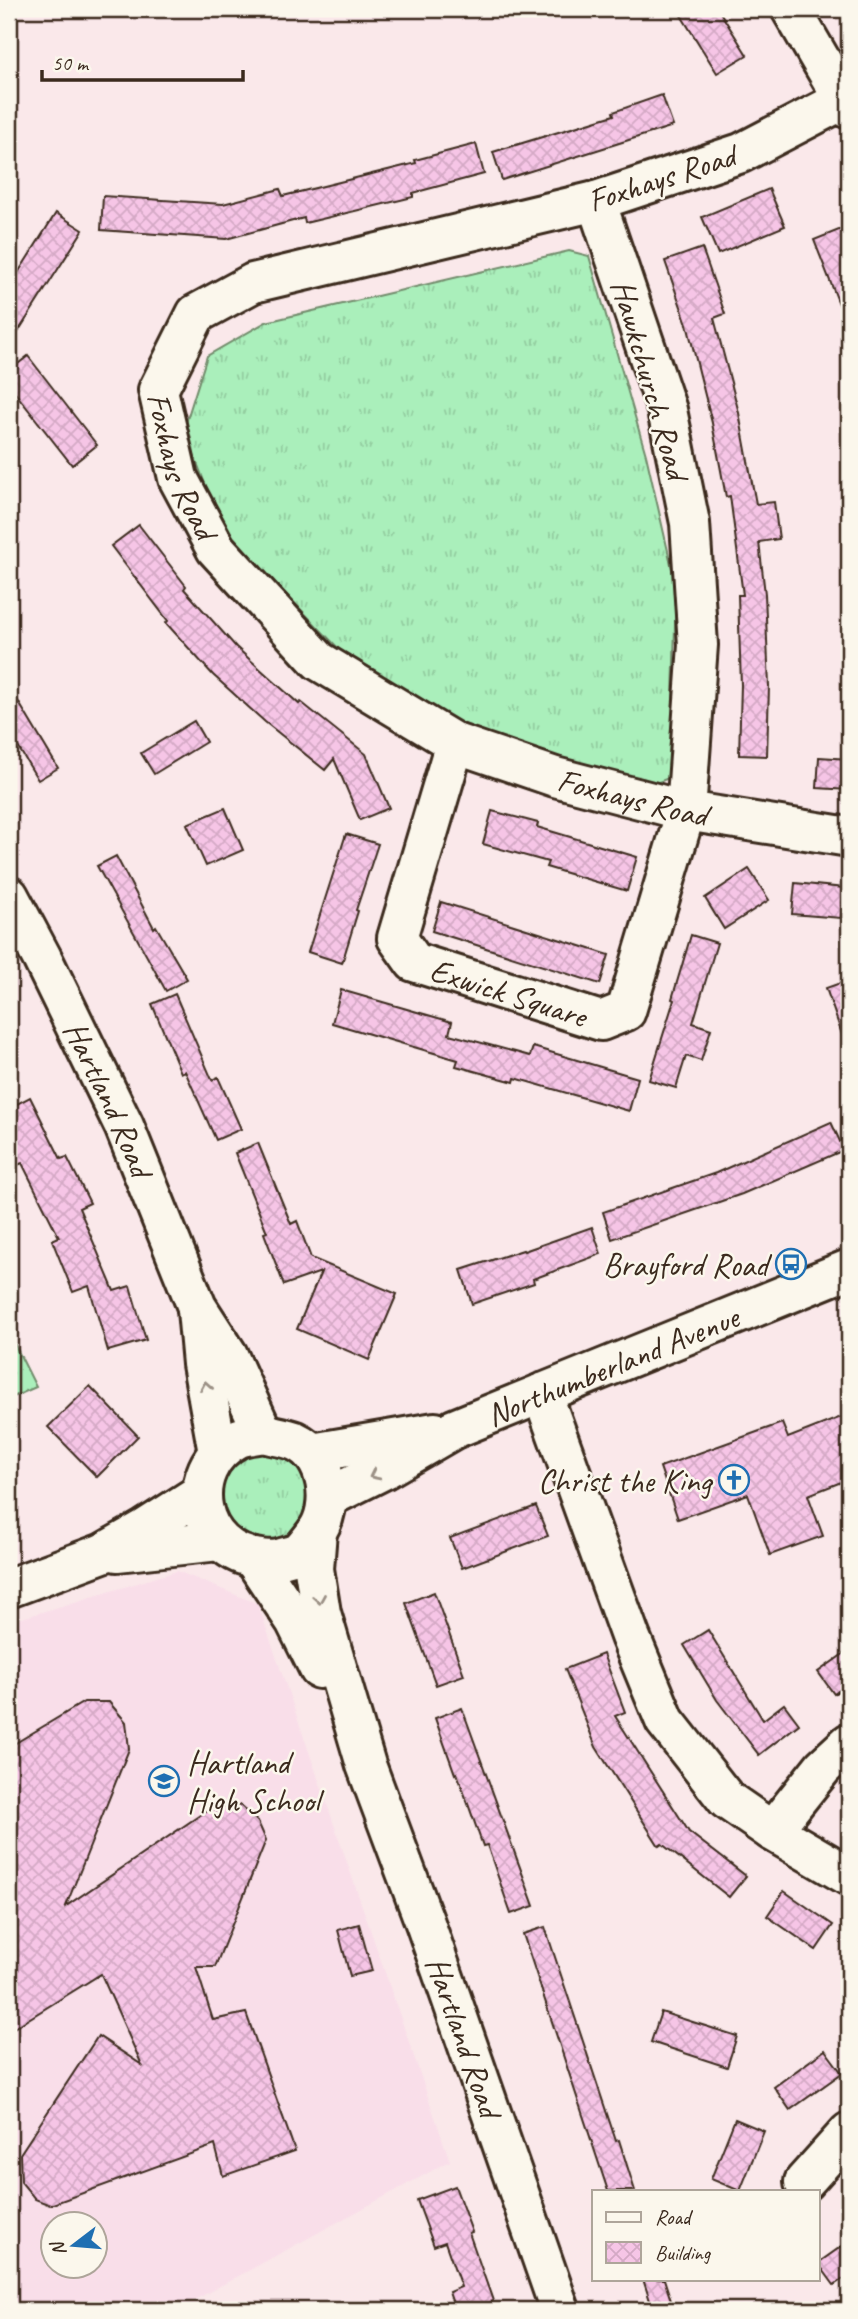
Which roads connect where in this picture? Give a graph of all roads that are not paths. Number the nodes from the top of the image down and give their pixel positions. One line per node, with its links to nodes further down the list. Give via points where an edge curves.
1 (791, 9): 2 (street)
2 (847, 104): 3 (street, Foxhays Road, via 741,153)
3 (596, 201): 4 (street, Foxhays Road, via 253,283 196,314 158,390 178,478 216,549 319,661); 5 (street, Hawkchurch Road, via 667,410 690,523 698,645)
4 (455, 743): 5 (street, Foxhays Road, via 555,777); 5 (street, Exwick Square, via 397,938 414,962 601,1021 626,1012)
5 (686, 811): 6 (street, Foxhays Road)
6 (849, 837)
7 (9, 896): 9 (street, Hartland Road, via 124,1126)
8 (849, 1269): 10 (street, Northumberland Avenue)
9 (197, 1307): 12 (street, Hartland Road, via 229,1355); 13 (street, Hartland Road, one-way to 9)
10 (542, 1393): 11 (street, Northumberland Avenue); 23 (street, via 665,1721 727,1800)
11 (454, 1429): 14 (street, Northumberland Avenue); 16 (street, Northumberland Avenue, one-way to 16, via 385,1469)
12 (263, 1433): 13 (street, via 239,1438); 14 (street, via 295,1441)
13 (218, 1453): 15 (street, via 206,1472)
14 (312, 1453): 16 (street, via 323,1473)
15 (201, 1493): 17 (street, via 206,1521); 18 (street)
16 (322, 1514): 19 (street, via 300,1553 275,1561); 22 (street, Hartland Road, one-way to 22, via 314,1569 321,1613)
17 (219, 1541): 18 (street); 19 (street)
18 (103, 1553): 20 (street)
19 (253, 1559): 22 (street, Hartland Road, via 295,1621)
20 (9, 1588)
21 (849, 1743): 23 (street, via 823,1766)
22 (366, 1765): 27 (street, Hartland Road, via 425,1923)
23 (772, 1831): 24 (street)
24 (849, 1875)
25 (849, 2132): 26 (street)
26 (804, 2182)
27 (555, 2308)

